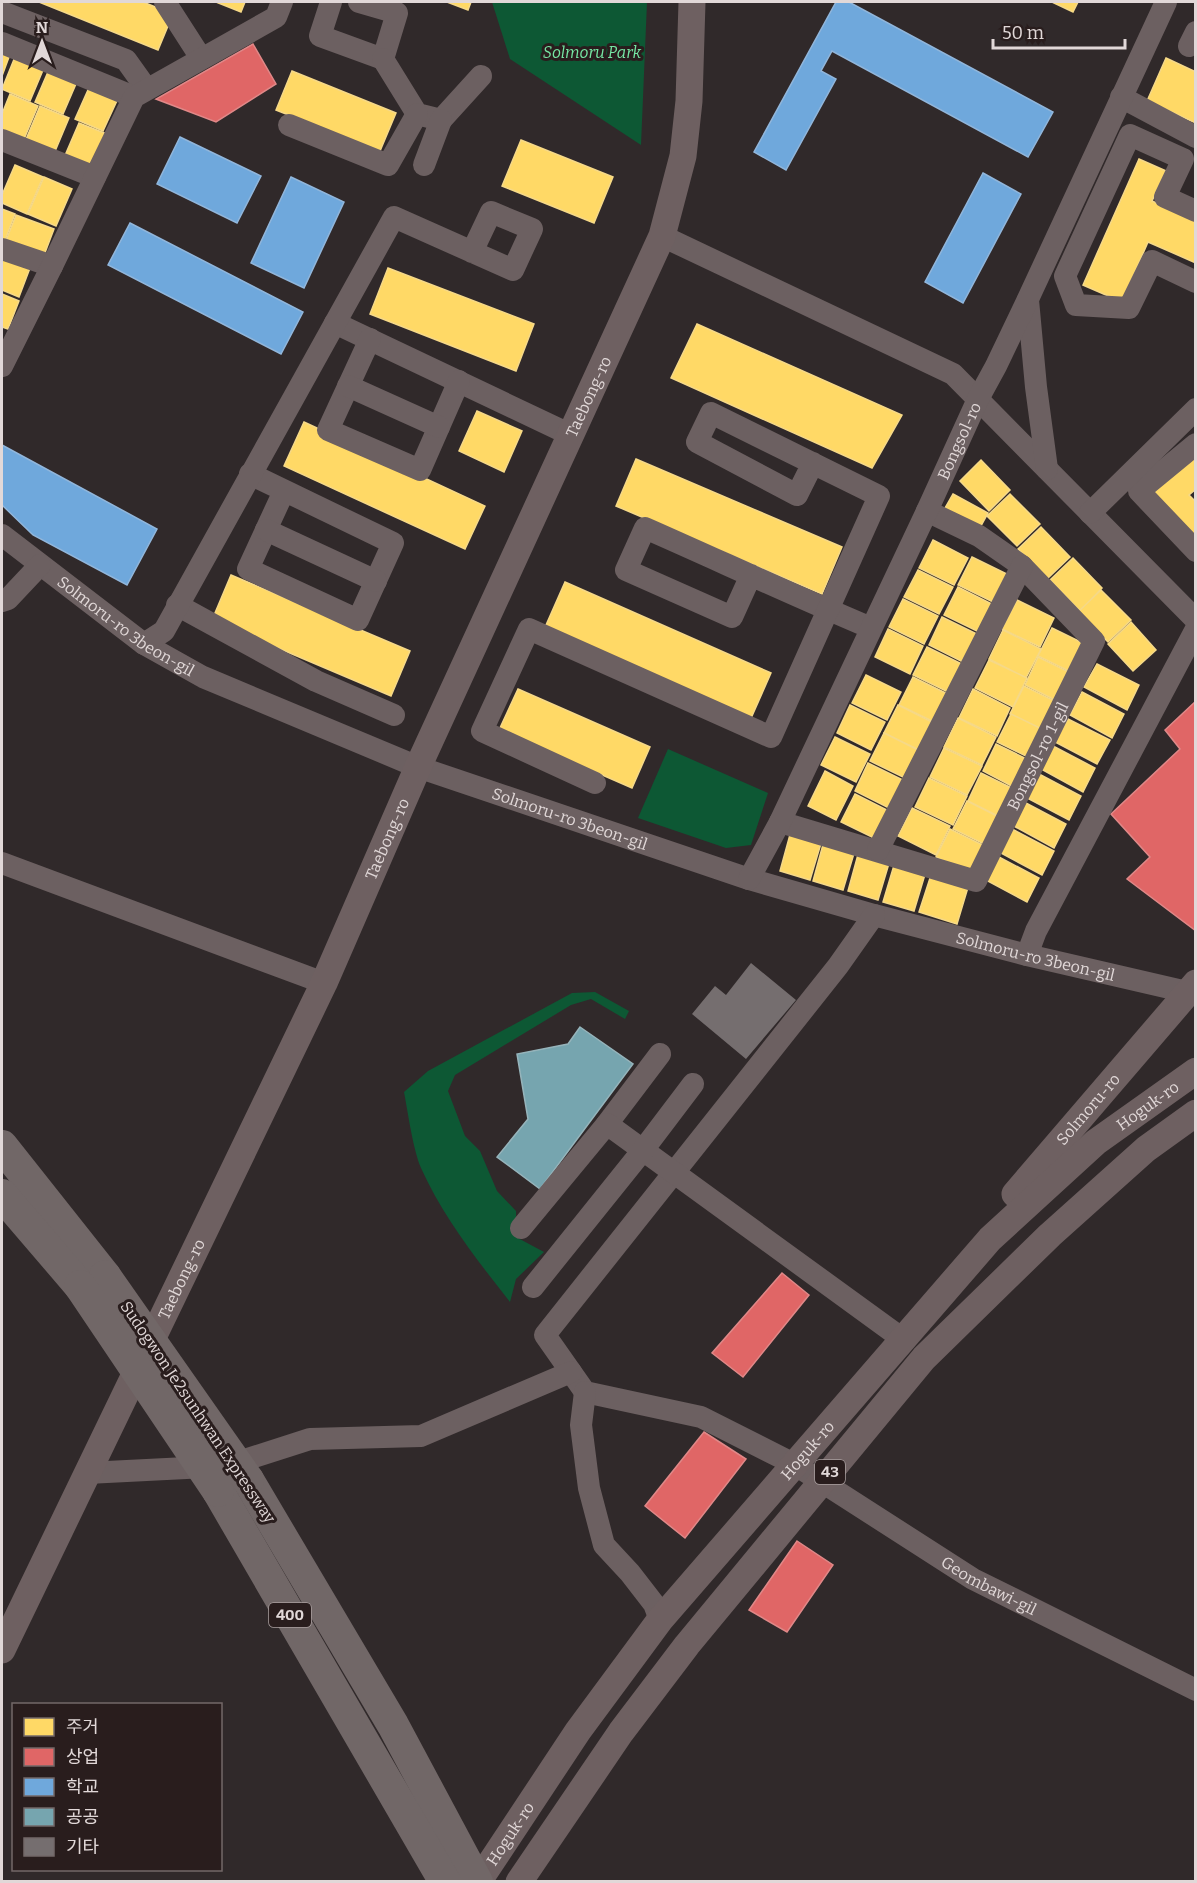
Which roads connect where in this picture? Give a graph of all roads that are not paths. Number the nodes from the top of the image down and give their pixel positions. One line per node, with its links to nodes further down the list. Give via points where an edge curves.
1 (165, 2): 9 (street)
2 (282, 2): 9 (street, via 276,17)
3 (331, 2): 10 (street, via 320,36)
4 (360, 2): 10 (street, via 397,13)
5 (692, 2): 22 (main road, Taebong-ro, via 683,156)
6 (1166, 2): 13 (street, Bongsol-ro)
7 (2, 12): 12 (street, via 126,60)
8 (2, 43): 12 (street)
9 (201, 58): 12 (street)
10 (383, 59): 14 (street)
11 (481, 76): 15 (street)
12 (140, 92): 20 (street)
13 (1121, 97): 17 (street); 27 (street, Bongsol-ro)
14 (417, 114): 15 (street); 16 (street, via 388,165)
15 (441, 120): 19 (street)
16 (290, 125)
17 (1196, 136)
18 (2, 140): 20 (street)
19 (424, 165)
20 (95, 177): 25 (street)
21 (1196, 211): 26 (street, via 1165,197 1183,159 1130,135 1065,276 1076,305 1129,308 1152,261)
22 (662, 236): 34 (street, via 953,374); 37 (main road, Taebong-ro)
23 (2, 249): 25 (street)
24 (472, 252): 28 (street, via 394,217)
25 (52, 266): 30 (street)
26 (1196, 282)
27 (1028, 299): 34 (street, Bongsol-ro); 40 (street)
28 (335, 323): 29 (street); 41 (street)
29 (370, 339): 32 (street); 33 (street)
30 (7, 344): 31 (street)
31 (2, 366)
32 (459, 381): 36 (street); 37 (street)
33 (348, 386): 36 (street); 36 (street, via 328,430 420,470)
34 (978, 399): 40 (street); 43 (street, Bongsol-ro)
35 (1196, 409): 44 (street)
36 (439, 427)
37 (571, 435): 60 (main road, Taebong-ro)
38 (1196, 444): 47 (street, via 1138,491)
39 (813, 463): 39 (street, via 711,413 697,442 797,495); 54 (street, via 879,496)
40 (1047, 469): 44 (street)
41 (250, 474): 42 (street); 53 (street)
42 (284, 491): 45 (street); 51 (street, via 393,543)
43 (927, 512): 49 (street, Bongsol-ro 1-gil, via 979,536); 56 (street, Bongsol-ro)
44 (1090, 513): 55 (street)
45 (266, 530): 51 (street); 51 (street, via 248,569 358,620)
46 (2, 535): 48 (street, Solmoru-ro 3beon-gil)
47 (1196, 551)
48 (40, 565): 52 (street, via 8,600); 58 (street, Solmoru-ro 3beon-gil)
49 (1022, 566): 63 (street); 63 (street, Bongsol-ro 1-gil, via 1094,641 976,881)
50 (751, 574): 50 (street, via 645,528 626,570 732,617); 54 (street)
51 (376, 581)
52 (2, 601)
53 (177, 605): 58 (street, via 164,631); 59 (street, via 316,681)
54 (829, 610): 56 (street); 61 (street, via 771,737 529,629 482,731)
55 (1196, 620)
56 (871, 628): 62 (street, Bongsol-ro)
57 (1196, 629): 67 (street)
58 (144, 644): 60 (street, Solmoru-ro 3beon-gil, via 203,677)
59 (394, 715)
60 (418, 767): 65 (street, Solmoru-ro 3beon-gil); 68 (main road, Taebong-ro)
61 (595, 783)
62 (780, 822): 63 (street, Bongsol-ro 1-gil); 65 (street, Bongsol-ro)
63 (879, 850)
64 (2, 863): 68 (street)
65 (749, 879): 66 (street, Solmoru-ro 3beon-gil)
66 (874, 915): 67 (street, Solmoru-ro 3beon-gil); 77 (street)
67 (1027, 955): 69 (street, Solmoru-ro 3beon-gil)
68 (324, 983): 87 (main road, Taebong-ro)
69 (1191, 987): 80 (main road, Solmoru-ro, via 1012,1198)
70 (660, 1054): 74 (street)
71 (1196, 1071): 80 (main road, Hoguk-ro / 43, via 1096,1142)
72 (693, 1084): 76 (street)
73 (1196, 1113): 88 (main road, Hoguk-ro / 43, via 1146,1149 1050,1235 924,1358)
74 (607, 1124): 76 (street); 79 (street)
75 (2, 1146): 81 (highway, Sudogwon Je2sunhwan Expressway / 400)
76 (643, 1150): 77 (street); 82 (street)
77 (674, 1174): 83 (street); 84 (street, via 545,1335)
78 (2, 1195): 81 (highway, Sudogwon Je2sunhwan Expressway / 400)
79 (521, 1228)
80 (990, 1239): 83 (main road, Hoguk-ro / 43)
81 (93, 1281): 92 (highway, Sudogwon Je2sunhwan Expressway / 400, bridge); 93 (highway, Sudogwon Je2sunhwan Expressway / 400, bridge, via 248,1480 393,1725)
82 (533, 1287)
83 (904, 1340): 86 (main road, Hoguk-ro / 43)
84 (571, 1372): 85 (street); 87 (street, via 421,1436 310,1440 226,1466)
85 (585, 1392): 86 (street, Geombawi-gil, via 701,1417); 89 (street, via 581,1425 588,1478 604,1545 654,1604)
86 (794, 1464): 88 (street, Geombawi-gil); 89 (main road, Hoguk-ro / 43)
87 (87, 1473): 90 (main road, Taebong-ro)
88 (821, 1482): 91 (street, Geombawi-gil, via 973,1579); 94 (main road, Hoguk-ro / 43, via 621,1732)
89 (660, 1620): 93 (main road, Hoguk-ro / 43, via 578,1731)
90 (2, 1650)
91 (1196, 1690)
92 (443, 1881)
93 (478, 1881)
94 (519, 1881)

